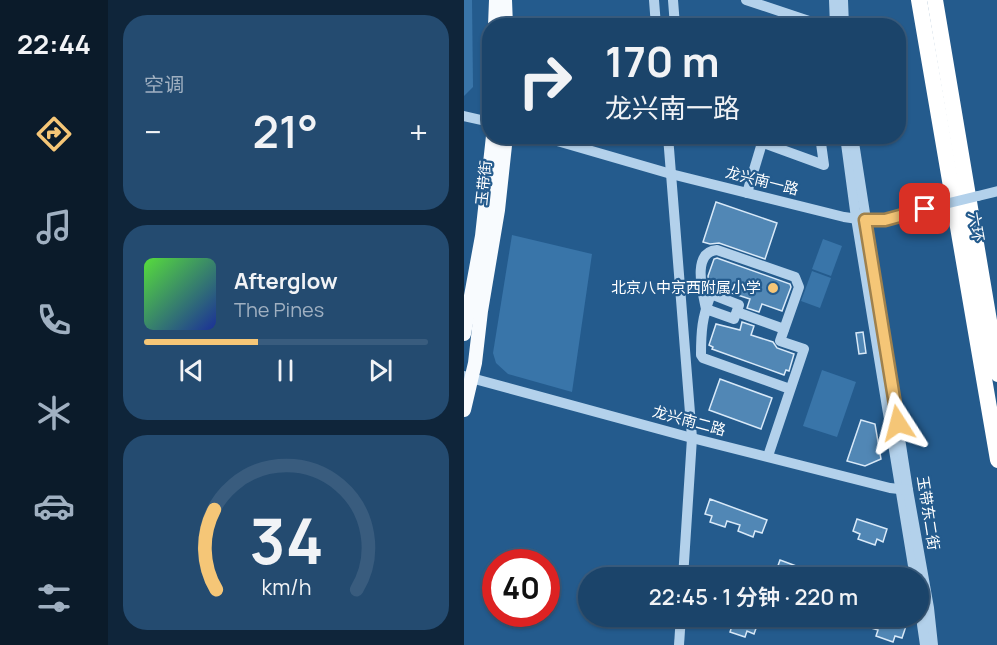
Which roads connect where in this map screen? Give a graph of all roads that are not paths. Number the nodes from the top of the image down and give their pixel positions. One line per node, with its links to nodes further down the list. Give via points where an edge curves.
1 (496, 0): 10 (main road)
2 (505, 0): 11 (main road)
3 (654, 0): 12 (street)
4 (673, 0): 13 (street)
5 (746, 0): 14 (street)
6 (834, 0): 15 (street)
7 (843, 0): 16 (street)
8 (919, 0): 42 (highway, 六环)
9 (935, 0): 36 (highway, 六环)
10 (495, 18)
11 (506, 18)
12 (655, 18)
13 (675, 18)
14 (800, 18)
15 (835, 18)
16 (844, 18)
17 (464, 116): 18 (street)
18 (482, 120)
19 (492, 144): 35 (main road, 玉带街, via 482,236)
20 (505, 144): 37 (main road, 玉带街, via 498,210)
21 (568, 144): 28 (street, 龙兴南一路)
22 (669, 144): 28 (street)
23 (762, 144): 30 (street)
24 (765, 144): 25 (street, via 824,165)
25 (821, 144)
26 (846, 144): 31 (street, 玉带东二街)
27 (854, 144): 31 (street, 玉带东二街)
28 (671, 174): 30 (street, 龙兴南一路); 40 (street)
29 (998, 190): 31 (street, 龙兴南一路, bridge, via 885,220)
30 (747, 193): 31 (street, 龙兴南一路)
31 (860, 219): 43 (street, 玉带东二街)
32 (706, 309): 33 (street, via 734,319); 33 (street, via 711,294 739,305); 34 (street, via 700,271 706,253 717,250 788,270 795,277 799,287); 38 (street, via 701,329 703,358)
33 (737, 312): 34 (street)
34 (784, 329): 38 (street, via 780,341 804,349)
35 (464, 334)
36 (998, 374)
37 (468, 377): 39 (main road, 玉带街); 40 (street, 龙兴南二路)
38 (790, 389): 41 (street)
39 (464, 410)
40 (692, 438): 41 (street, 龙兴南二路); 44 (street)
41 (768, 456): 43 (street, 龙兴南二路)
42 (998, 460)
43 (904, 490): 45 (street, 玉带东二街); 50 (street, 玉带东二街)
44 (684, 567)
45 (914, 567)
46 (680, 627): 48 (street)
47 (922, 627): 49 (street)
48 (679, 645)
49 (925, 645)
50 (933, 645)

